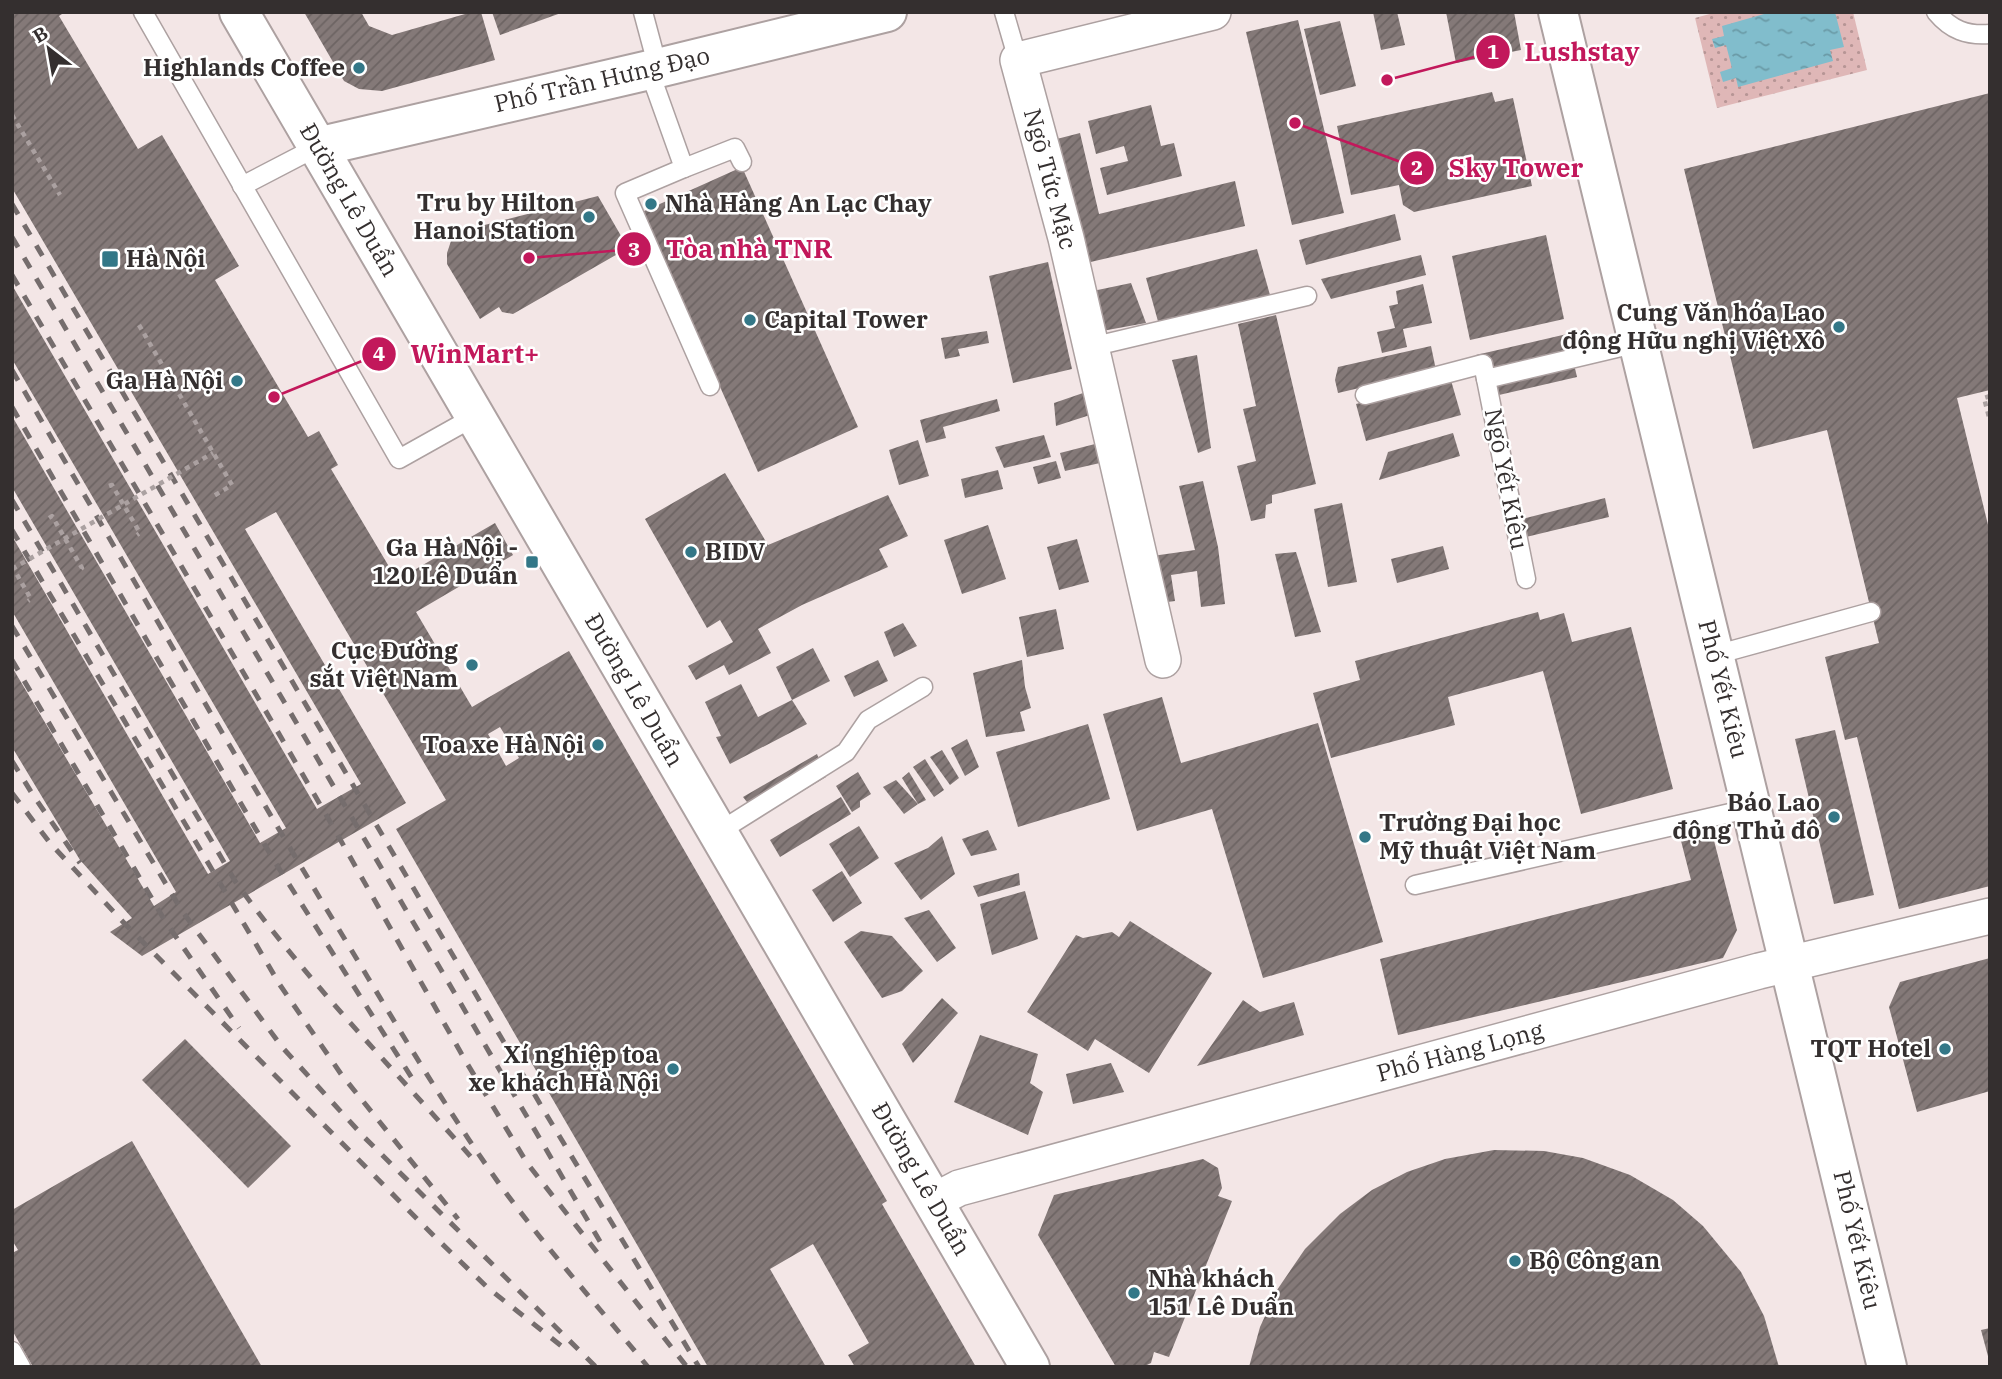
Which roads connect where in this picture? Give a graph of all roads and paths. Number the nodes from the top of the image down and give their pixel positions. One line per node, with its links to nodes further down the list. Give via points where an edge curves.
1 (143, 12): 16 (lane)
2 (239, 12): 13 (main road, Đường Lê Duẩn)
3 (643, 12): 11 (lane)
4 (887, 12): 11 (main road, Phố Trần Hưng Đạo)
5 (1004, 12): 10 (lane, Ngõ Tức Mặc)
6 (1213, 12): 10 (street)
7 (1558, 12): 20 (main road, Phố Yết Kiêu)
8 (1936, 12): 9 (lane, via 1959,31)
9 (1990, 34)
10 (1018, 60): 21 (street, Ngõ Tức Mặc)
11 (654, 69): 13 (main road, Phố Trần Hưng Đạo); 15 (lane)
12 (12, 115): 17 (path)
13 (317, 147): 16 (lane); 26 (main road, Đường Lê Duẩn)
14 (742, 162): 15 (lane, via 735,148)
15 (684, 167): 23 (lane, via 625,193)
16 (242, 186): 26 (lane, via 399,460)
17 (60, 195)
18 (1307, 296): 21 (lane)
19 (139, 325): 28 (path)
20 (1638, 343): 22 (lane, Ngõ Yết Kiêu); 40 (main road, Phố Yết Kiêu)
21 (1091, 347): 41 (street, Ngõ Tức Mặc)
22 (1486, 379): 24 (lane, Ngõ Yết Kiêu, via 1483,364); 37 (lane, Ngõ Yết Kiêu)
23 (710, 386)
24 (1365, 395)
25 (1990, 396): 27 (path, via 1984,398)
26 (474, 417): 44 (main road, Đường Lê Duẩn)
27 (1990, 421)
28 (213, 453): 30 (path, via 232,485); 31 (path, bridge)
29 (108, 486): 31 (path, via 112,485)
30 (212, 497)
31 (123, 505): 33 (path, via 140,533); 34 (path, bridge)
32 (49, 518): 34 (path, via 52,516)
33 (137, 535)
34 (65, 538): 35 (path, bridge); 36 (path)
35 (13, 568): 38 (path)
36 (80, 570)
37 (1526, 579)
38 (29, 601)
39 (1871, 612): 40 (lane)
40 (1715, 655): 43 (main road, Phố Yết Kiêu)
41 (1163, 660)
42 (923, 687): 44 (lane, via 868,720 846,752)
43 (1752, 808): 45 (lane); 47 (main road, Phố Yết Kiêu)
44 (717, 833): 48 (main road, Đường Lê Duẩn)
45 (1415, 885)
46 (1990, 916): 47 (street, Phố Hàng Lọng)
47 (1791, 964): 48 (street, Phố Hàng Lọng, via 958,1188); 52 (main road, Phố Yết Kiêu)
48 (934, 1200): 51 (main road, Đường Lê Duẩn)
49 (12, 1351): 50 (lane)
50 (21, 1367)
51 (1031, 1367)
52 (1887, 1367)

